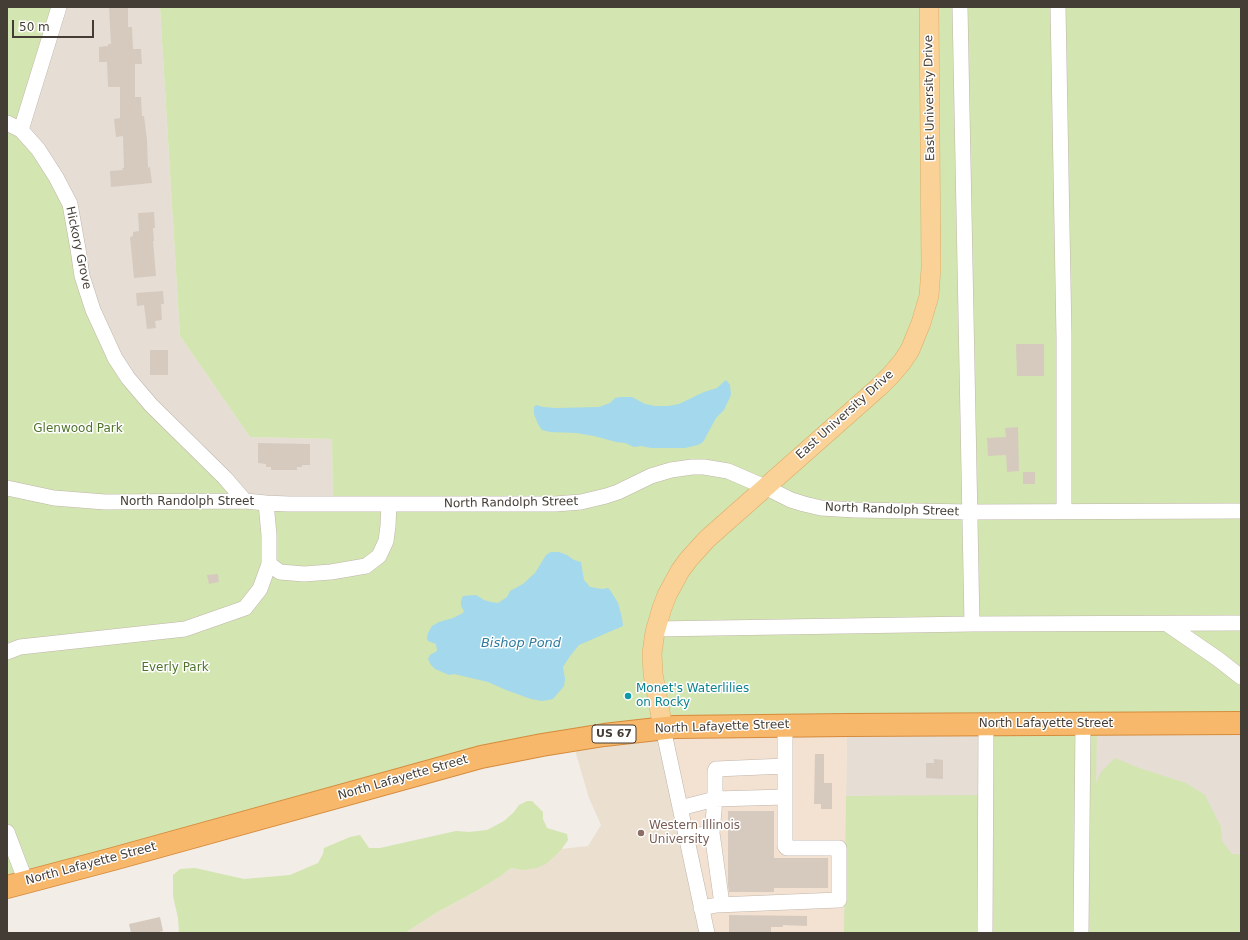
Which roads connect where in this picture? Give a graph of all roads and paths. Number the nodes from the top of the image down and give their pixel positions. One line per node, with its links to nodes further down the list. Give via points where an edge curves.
1 (59, 7): 5 (street, Hickory Grove)
2 (929, 7): 6 (main road, East University Drive, via 931,268 929,296 922,324 910,350 880,387)
3 (960, 7): 13 (street)
4 (1058, 7): 11 (street, via 1064,338)
5 (14, 126): 8 (street, Hickory Grove, via 28,137 48,162 70,204 82,276 93,310 119,364 151,405)
6 (765, 487): 10 (street, North Randolph Street, via 728,470 692,467 651,476 618,492 581,502); 13 (street, North Randolph Street, via 791,500 821,508); 18 (main road, East University Drive, via 706,539 688,560 667,595)
7 (7, 488): 8 (street, North Randolph Street, via 54,498 105,502)
8 (245, 500): 9 (street, North Randolph Street)
9 (266, 503): 10 (street, North Randolph Street); 14 (street)
10 (389, 504): 14 (street, via 386,541 379,556 366,566 304,574 280,572)
11 (1064, 511): 12 (street, North Randolph Street); 13 (street, North Randolph Street)
12 (1241, 511)
13 (970, 512): 16 (street)
14 (269, 564): 19 (street, via 260,589 245,608 213,620 185,629 20,647)
15 (1241, 623): 17 (street)
16 (972, 624): 17 (street); 18 (street)
17 (1167, 624): 20 (street)
18 (655, 629): 25 (main road, East University Drive, via 653,674)
19 (7, 652)
20 (1241, 677)
21 (1241, 723): 23 (highway, North Lafayette Street / US 67)
22 (986, 724): 23 (highway, North Lafayette Street / US 67); 24 (highway, North Lafayette Street / US 67); 37 (street)
23 (1083, 724): 38 (street)
24 (785, 725): 25 (highway, North Lafayette Street / US 67); 26 (street)
25 (663, 728): 29 (street); 33 (highway, North Lafayette Street / US 67, via 604,735 481,757)
26 (785, 766): 27 (street); 28 (street, via 716,769)
27 (785, 797): 28 (street); 34 (street, via 787,848 839,848 839,900)
28 (715, 799): 29 (street); 31 (street)
29 (680, 808): 32 (street)
30 (7, 832): 33 (street)
31 (712, 833): 32 (street); 34 (street)
32 (686, 837): 35 (street)
33 (17, 884)
34 (722, 904): 35 (street)
35 (701, 908): 36 (street)
36 (706, 933)
37 (986, 933)
38 (1081, 933)

